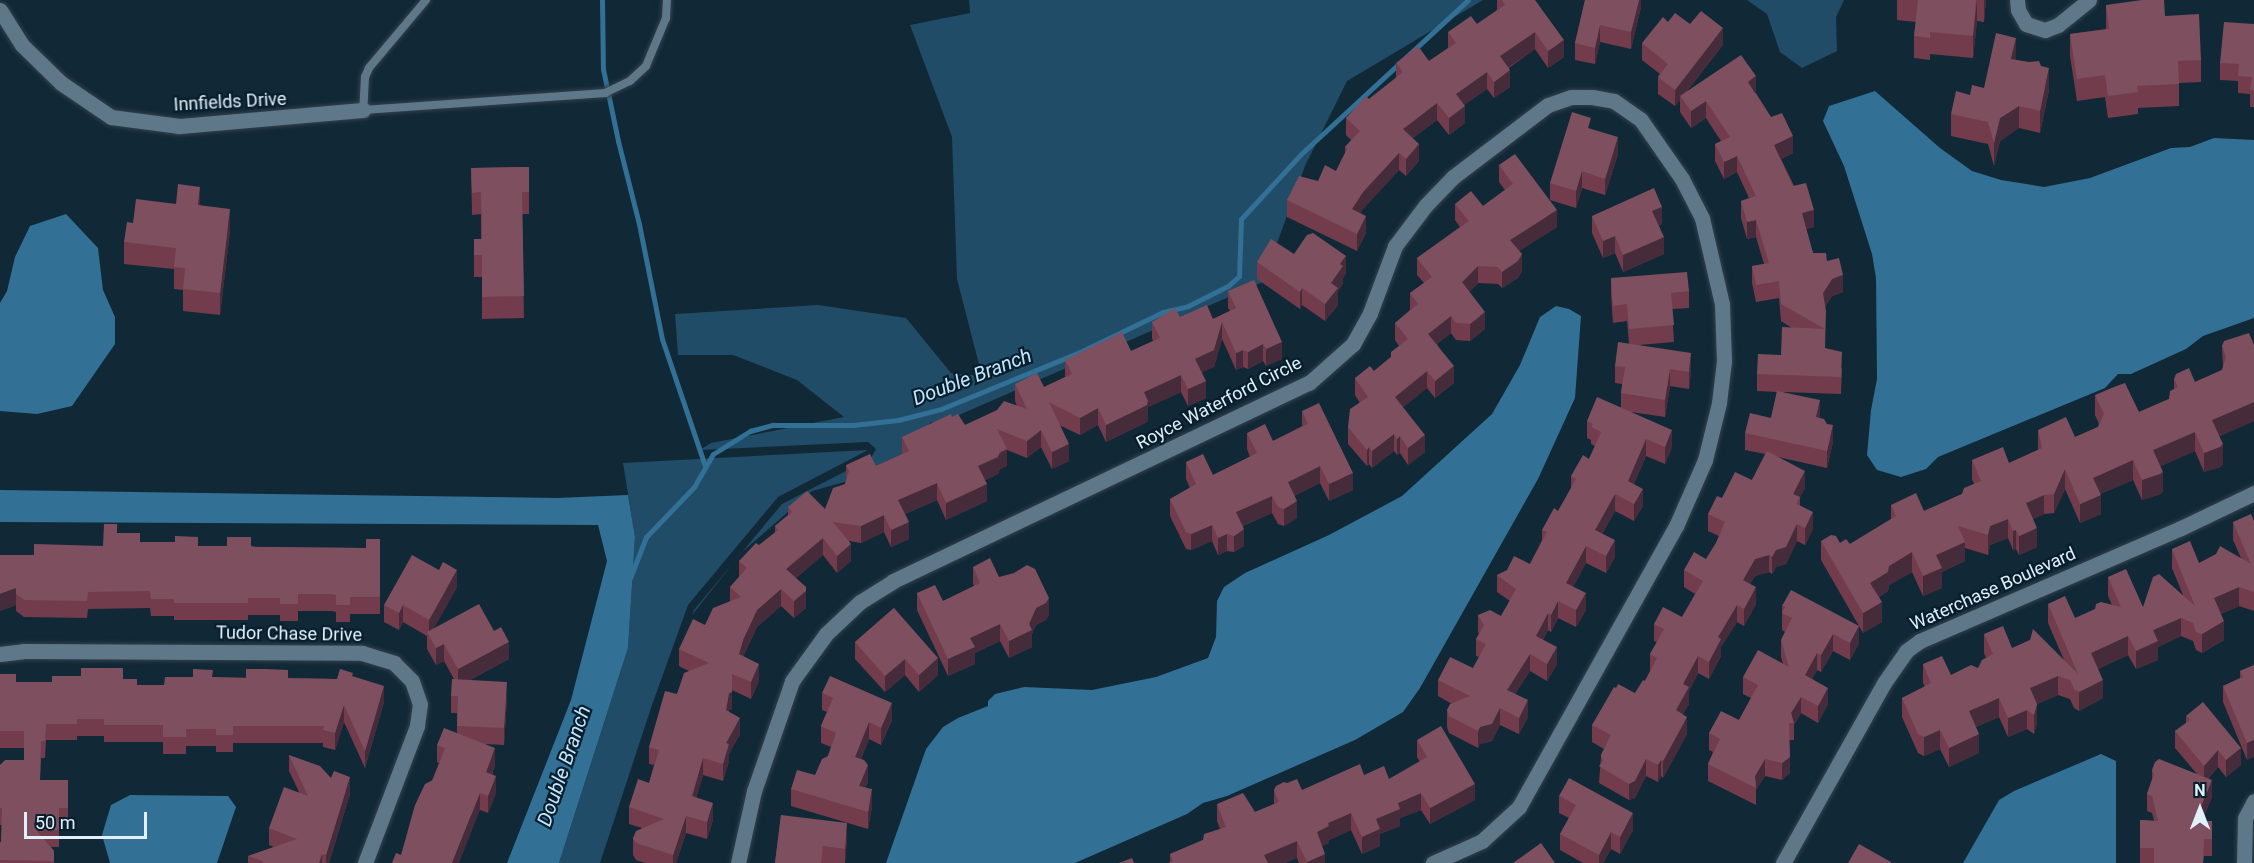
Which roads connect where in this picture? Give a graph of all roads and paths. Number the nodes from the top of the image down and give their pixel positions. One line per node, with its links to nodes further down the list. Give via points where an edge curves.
1 (426, 0): 6 (lane, via 369,68)
2 (667, 0): 6 (lane, via 666,18 646,66 630,81 605,93)
3 (2017, 0): 4 (street, via 2026,24 2045,30 2058,25)
4 (2089, 0)
5 (0, 10): 6 (street, Innfields Drive, via 22,45 60,84 111,117 179,126)
6 (363, 110)
7 (2254, 493): 13 (street, Waterchase Boulevard, via 1920,640 1906,651 1884,682)
8 (0, 654): 10 (street, Tudor Chase Drive, via 362,653 394,663 412,681 420,704 417,726)
9 (2254, 801): 14 (street, via 2245,818)
10 (365, 863)
11 (738, 863): 12 (street, Royce Waterford Circle, via 754,791 792,681 826,634 860,602 893,581 1309,383 1353,344 1370,313 1395,246 1453,177 1548,105 1571,97 1592,97 1614,102 1641,120 1682,179 1702,218 1722,304 1724,361 1719,403 1705,460 1676,526 1519,807 1482,841)
12 (1433, 863)
13 (1783, 863)
14 (2244, 863)

